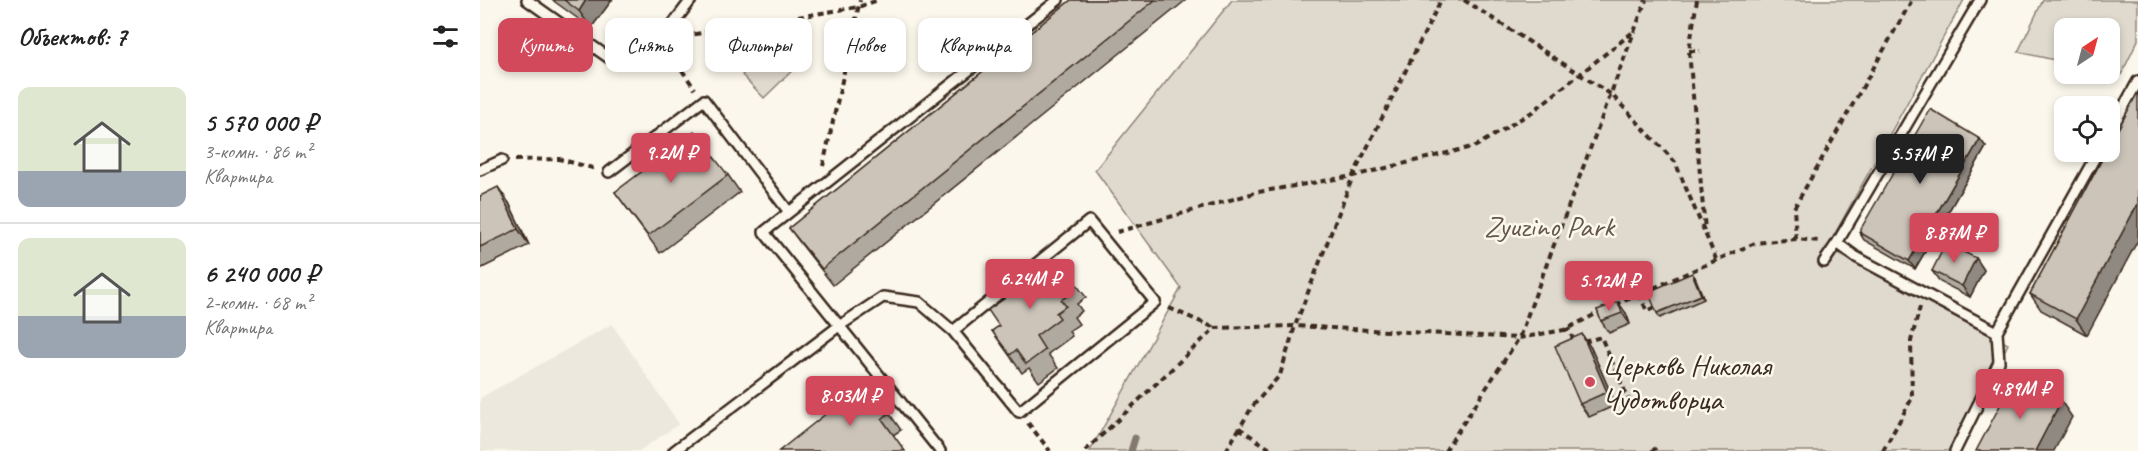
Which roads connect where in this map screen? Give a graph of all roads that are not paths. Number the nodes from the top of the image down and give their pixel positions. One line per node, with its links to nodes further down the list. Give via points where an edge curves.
1 (527, 0): 2 (lane, via 612,60 648,57)
2 (691, 0)
3 (1058, 0): 11 (lane)
4 (1980, 0): 12 (lane)
5 (2138, 81): 6 (lane)
6 (2120, 113)
7 (502, 160): 9 (lane)
8 (2092, 162): 16 (lane)
9 (480, 170)
10 (609, 172): 11 (lane, via 704,100)
11 (789, 212): 14 (lane, via 764,232)
12 (1837, 243): 13 (lane); 16 (lane)
13 (1824, 262)
14 (839, 326): 15 (lane, via 883,297 919,302); 17 (lane); 18 (lane)
15 (953, 331): 15 (lane, via 1089,221 1155,302 1019,412)
16 (1997, 332): 19 (lane, via 1999,362)
17 (674, 451)
18 (940, 451)
19 (1954, 451)

